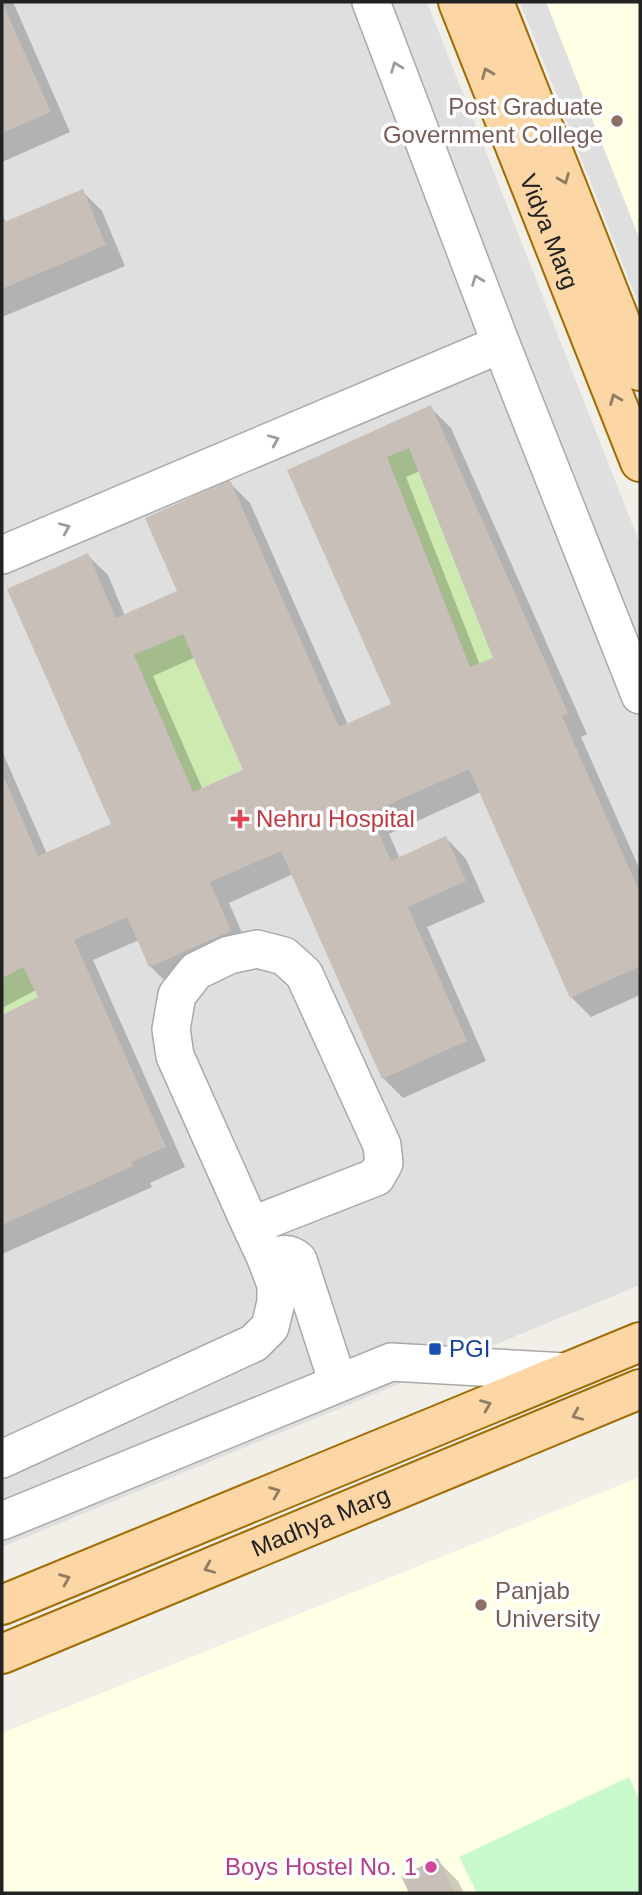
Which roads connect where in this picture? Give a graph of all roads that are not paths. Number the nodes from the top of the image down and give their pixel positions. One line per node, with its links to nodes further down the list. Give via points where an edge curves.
1 (372, 2): 4 (street, one-way to 1)
2 (458, 2): 6 (main road, Vidya Marg, one-way to 2)
3 (494, 2): 5 (main road, Vidya Marg, one-way to 5)
4 (501, 344): 7 (street, one-way to 4); 8 (street)
5 (640, 371)
6 (640, 462)
7 (2, 555)
8 (640, 695)
9 (251, 1226): 9 (street, via 175,1056 171,1028 177,995 196,971 229,954 257,949 284,956 304,974 382,1145 384,1163 376,1177); 10 (street)
10 (266, 1258): 13 (street, via 281,1254 298,1260); 15 (street, via 276,1285 276,1302 270,1326 254,1343)
11 (640, 1342): 12 (main road, Madhya Marg)
12 (566, 1372): 13 (street, via 391,1362); 17 (main road, Madhya Marg, one-way to 12)
13 (338, 1383): 16 (street)
14 (640, 1389): 18 (main road, Madhya Marg, one-way to 18)
15 (2, 1459)
16 (2, 1521)
17 (2, 1605)
18 (2, 1654)

